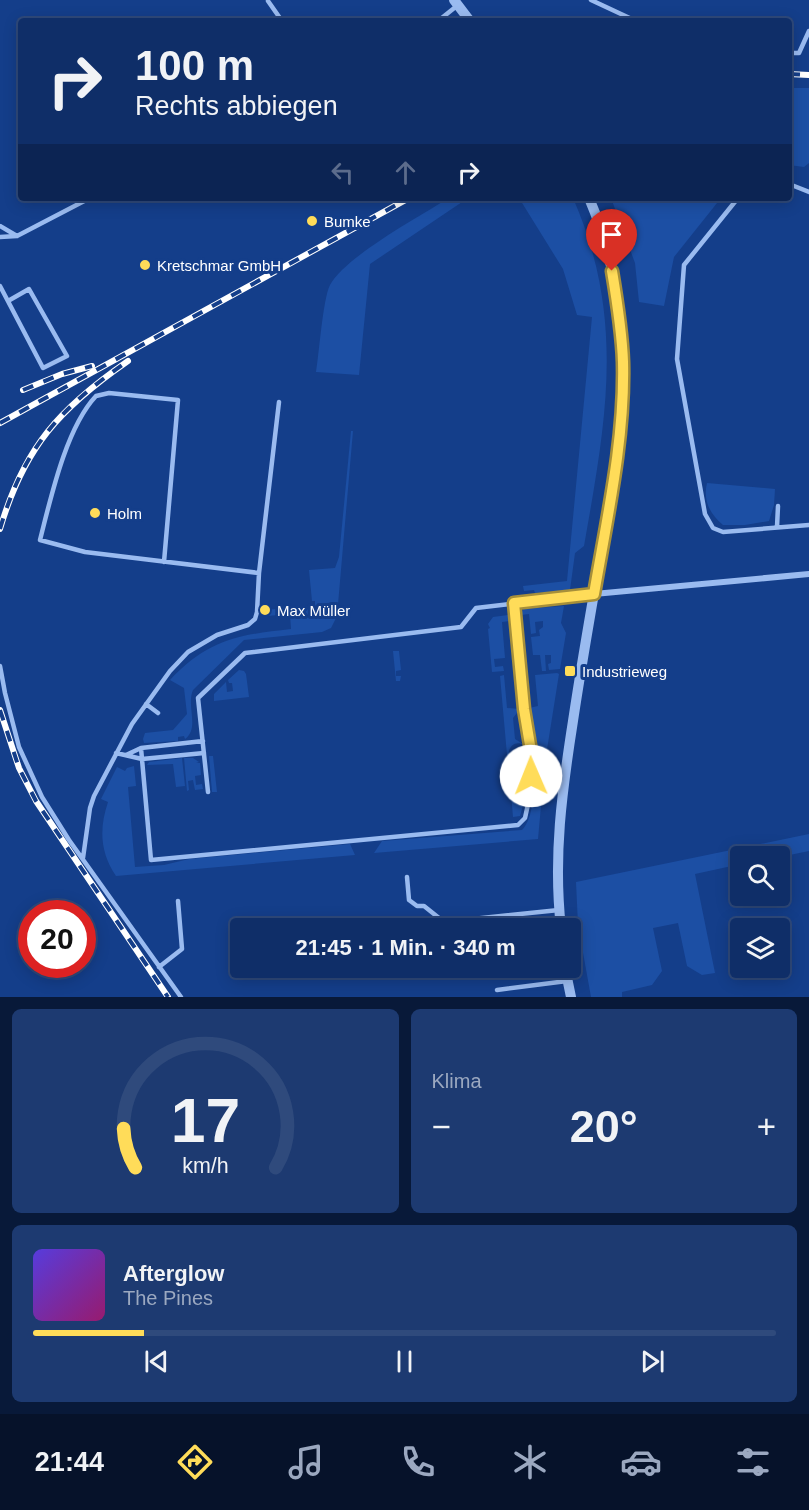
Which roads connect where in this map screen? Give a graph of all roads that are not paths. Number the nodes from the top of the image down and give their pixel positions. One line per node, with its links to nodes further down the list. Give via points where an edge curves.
1 (591, 0): 7 (lane)
2 (268, 1): 4 (lane)
3 (456, 3): 5 (lane); 6 (street)
4 (280, 18)
5 (441, 18)
6 (468, 18)
7 (630, 18)
8 (809, 31): 9 (lane, via 799,53)
9 (792, 53)
10 (792, 185): 11 (lane)
11 (809, 192)
12 (84, 201): 16 (lane)
13 (590, 201): 27 (street, via 612,271 623,362 615,468)
14 (736, 201): 23 (lane, via 684,265 676,359 697,480 705,514 713,528 723,532)
15 (0, 226): 16 (lane)
16 (16, 236): 17 (lane)
17 (0, 237)
18 (0, 286): 19 (lane)
19 (8, 301): 19 (lane, via 43,368 67,356 29,289)
20 (279, 402): 25 (lane)
21 (778, 506): 23 (lane)
22 (809, 525): 23 (lane)
23 (777, 527)
24 (164, 562): 24 (lane, via 85,552 40,540 78,420 96,396 109,393 178,400); 25 (lane)
25 (259, 573): 30 (lane, via 255,619 188,652)
26 (809, 574): 27 (street)
27 (594, 594): 28 (lane); 42 (street, via 561,793)
28 (514, 603): 32 (lane, via 477,608 462,627 245,653 198,698); 37 (lane, via 532,757 525,818 518,825 151,860)
29 (0, 666): 39 (lane, via 12,723 30,772 56,821)
30 (146, 704): 31 (lane); 34 (lane)
31 (158, 713)
32 (202, 741): 33 (lane); 35 (lane)
33 (141, 748): 36 (lane); 37 (lane)
34 (116, 753): 36 (lane); 39 (lane, via 90,808)
35 (204, 753): 37 (lane); 38 (lane)
36 (126, 755): 37 (lane)
37 (142, 759)
38 (208, 792)
39 (83, 858): 44 (lane)
40 (406, 877): 42 (lane, via 409,900 444,922)
41 (178, 901): 44 (lane, via 182,949)
42 (559, 910): 43 (street)
43 (560, 918)
44 (159, 967): 48 (lane)
45 (567, 978): 46 (street)
46 (567, 981): 47 (lane); 49 (street)
47 (497, 990)
48 (181, 997)
49 (571, 997)

